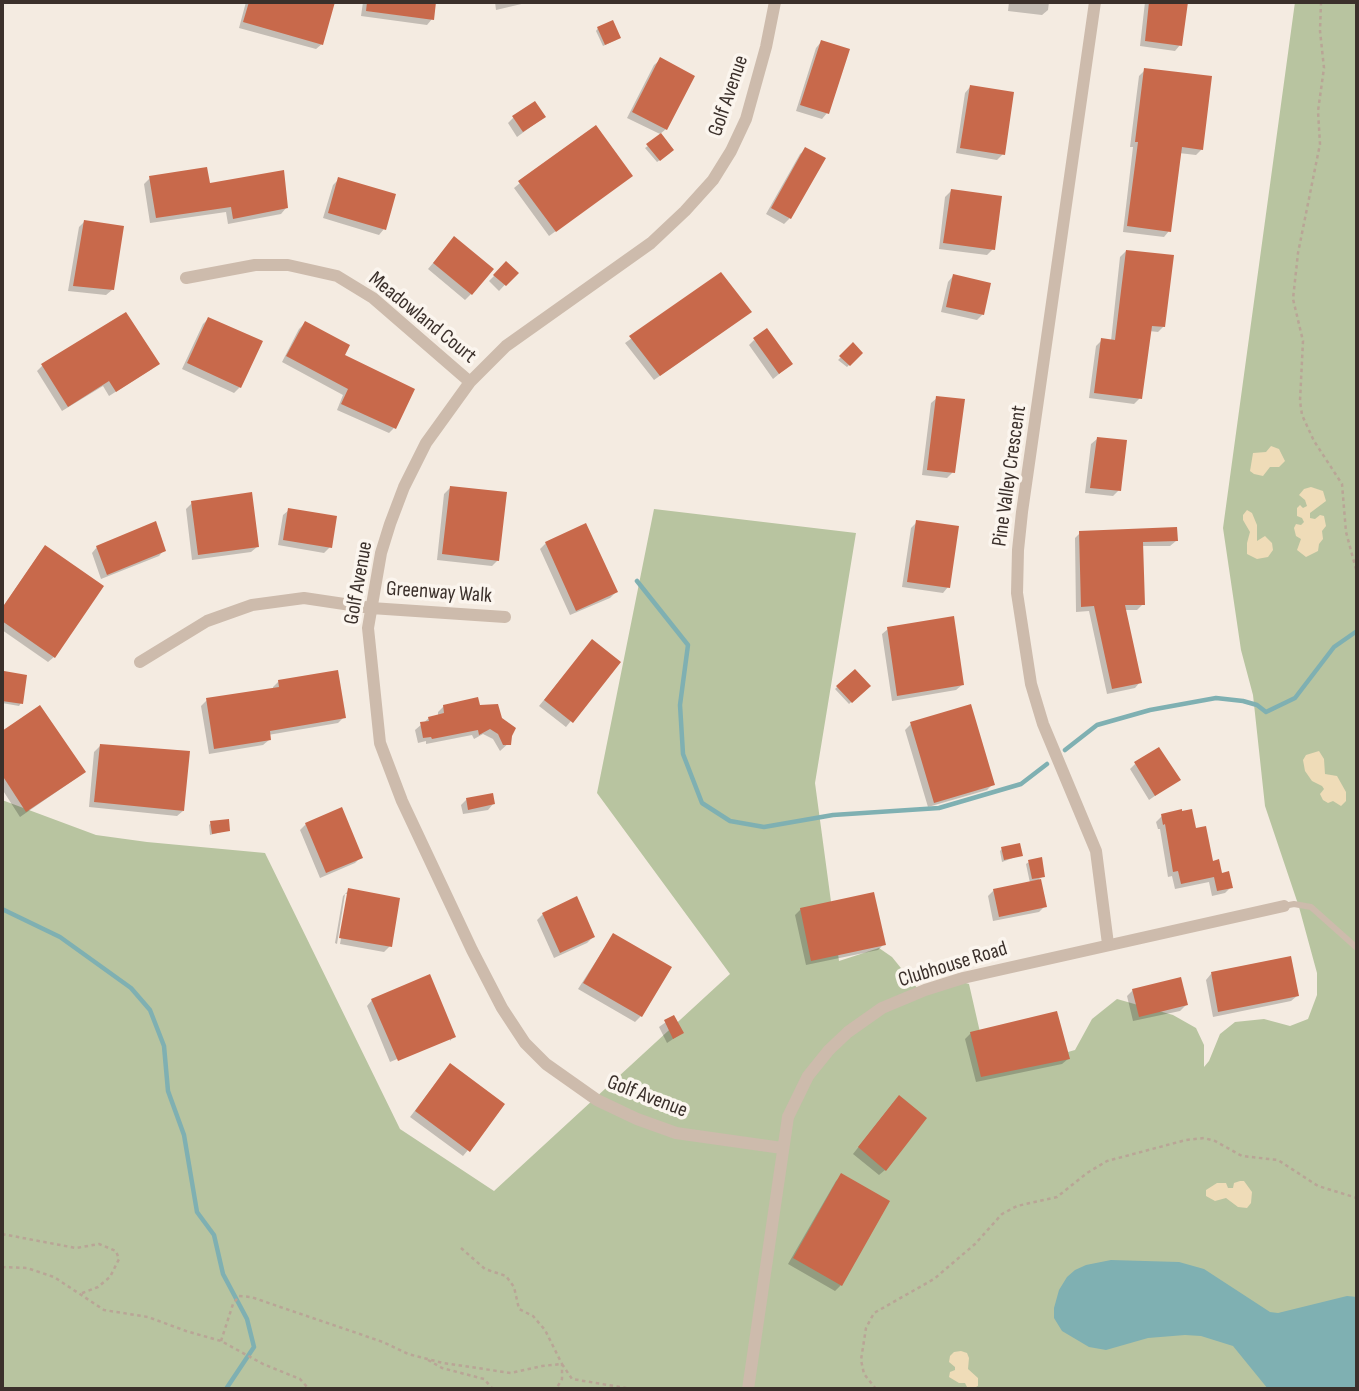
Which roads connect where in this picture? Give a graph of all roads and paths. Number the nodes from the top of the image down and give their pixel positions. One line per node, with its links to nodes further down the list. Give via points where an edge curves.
1 (775, 2): 5 (street, Golf Avenue, via 746,119 713,180 651,243 506,346)
2 (1095, 2): 11 (street, Pine Valley Crescent, via 1022,512 1017,593 1040,714 1096,851)
3 (1321, 2): 6 (path, via 1320,144 1293,299 1303,341 1303,415 1342,484 1346,531)
4 (186, 278): 5 (street, Meadowland Court, via 255,265 288,265 337,276 373,298)
5 (470, 382): 7 (street, Golf Avenue, via 426,443 404,487 382,553)
6 (1357, 573)
7 (372, 608): 8 (street, Greenway Walk); 9 (street, Greenway Walk, via 304,598 252,605 207,621); 13 (street, Golf Avenue, via 368,628 380,743 423,849 496,996 525,1043 597,1100 637,1119 676,1133)
8 (505, 617)
9 (140, 662)
10 (1284, 906): 11 (street, Clubhouse Road); 12 (lane, via 1311,907)
11 (1108, 944): 13 (street, Clubhouse Road, via 963,978 882,1009 848,1032 808,1076 788,1117)
12 (1357, 948)
13 (782, 1148): 26 (street, Clubhouse Road)
14 (1357, 1198): 27 (path, via 1318,1186 1278,1160 1242,1156 1204,1138 1107,1161 1057,1198 1002,1214 934,1279 874,1313 866,1328 861,1360 864,1374)
15 (2, 1234): 18 (path, via 76,1248 99,1244 116,1251 119,1259 110,1277)
16 (461, 1248): 21 (path, via 485,1269 506,1276 519,1309 545,1330)
17 (2, 1267): 18 (path, via 27,1268 54,1277)
18 (80, 1294): 19 (path, via 104,1310 148,1317)
19 (221, 1341): 20 (path, via 239,1296); 22 (path, via 300,1378)
20 (425, 1358): 21 (path, via 511,1373); 23 (path, via 442,1368 484,1379)
21 (562, 1364): 24 (path, via 562,1379); 25 (path, via 572,1379)
22 (309, 1389)
23 (491, 1389)
24 (556, 1389)
25 (632, 1389)
26 (748, 1389)
27 (876, 1389)

